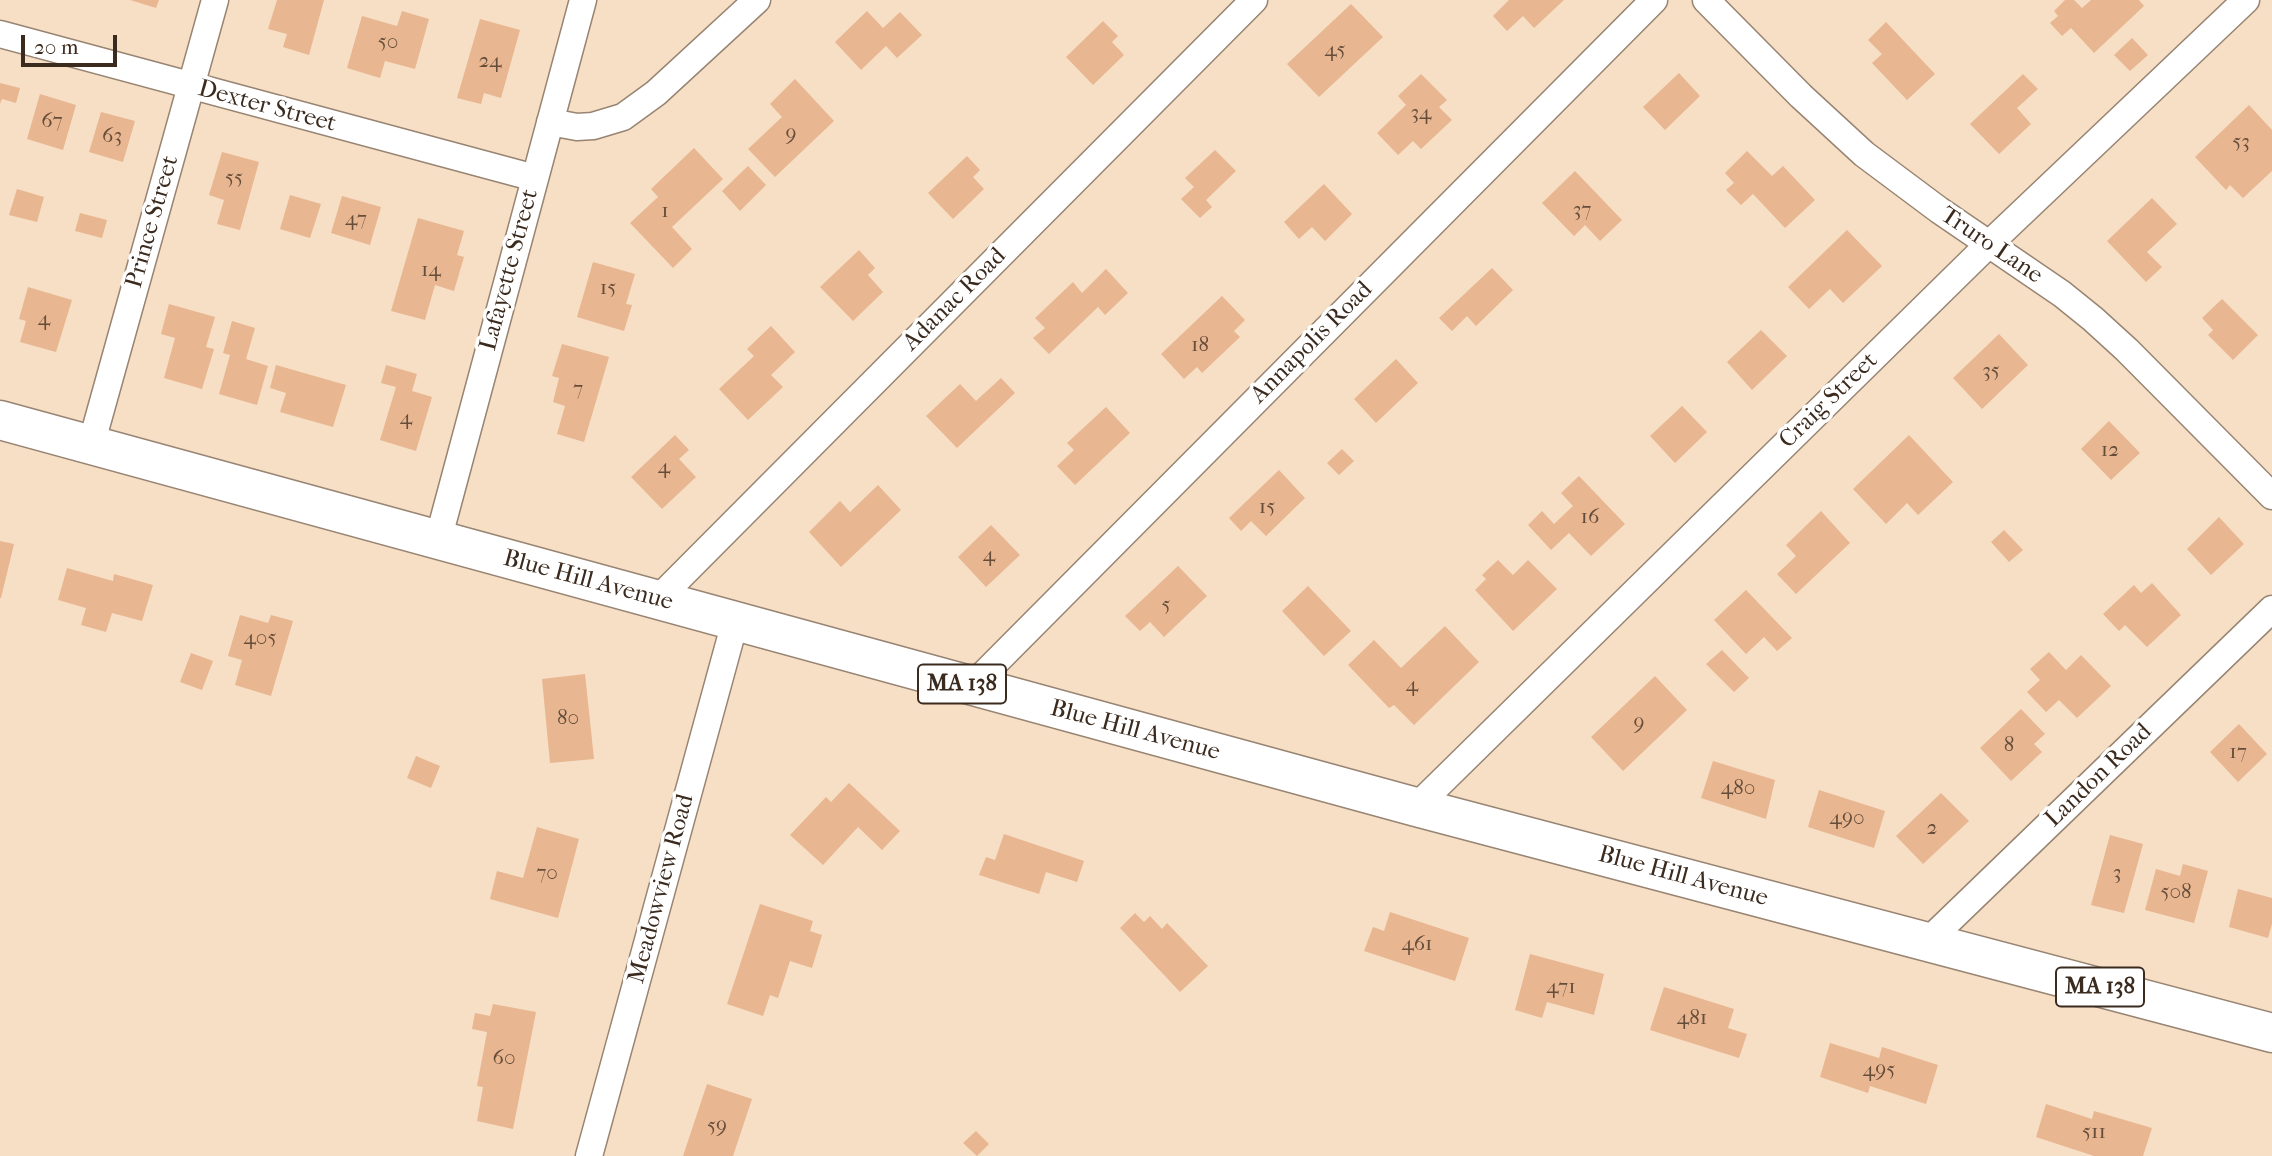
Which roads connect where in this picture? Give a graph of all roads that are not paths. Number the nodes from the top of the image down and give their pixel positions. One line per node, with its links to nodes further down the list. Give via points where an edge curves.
1 (215, 0): 9 (street, Prince Street)
2 (583, 0): 10 (street, Lafayette Street)
3 (757, 0): 10 (street, via 656,93 623,117 593,127)
4 (1254, 0): 17 (street, Adanac Road)
5 (1654, 0): 20 (street, Annapolis Road)
6 (1706, 0): 12 (street, Truro Lane, via 1864,154)
7 (2246, 0): 12 (street, Craig Street)
8 (0, 34): 9 (street, Dexter Street)
9 (191, 86): 11 (street, Dexter Street); 14 (street, Prince Street)
10 (550, 122): 11 (street, Lafayette Street)
11 (535, 178): 16 (street, Lafayette Street)
12 (1989, 244): 15 (street, Truro Lane, via 2062,294 2127,350); 21 (street, Craig Street)
13 (0, 420): 14 (highway, Blue Hill Avenue / MA 138)
14 (91, 445): 16 (highway, Blue Hill Avenue / MA 138)
15 (2272, 496)
16 (438, 540): 17 (highway, Blue Hill Avenue / MA 138)
17 (657, 600): 19 (highway, Blue Hill Avenue / MA 138)
18 (2272, 609): 22 (street, Landon Road)
19 (735, 622): 20 (highway, Blue Hill Avenue / MA 138); 24 (street, Meadowview Road)
20 (971, 687): 21 (highway, Blue Hill Avenue / MA 138)
21 (1416, 807): 22 (highway, Blue Hill Avenue / MA 138)
22 (1927, 942): 23 (highway, Blue Hill Avenue / MA 138)
23 (2272, 1033)
24 (589, 1156)

